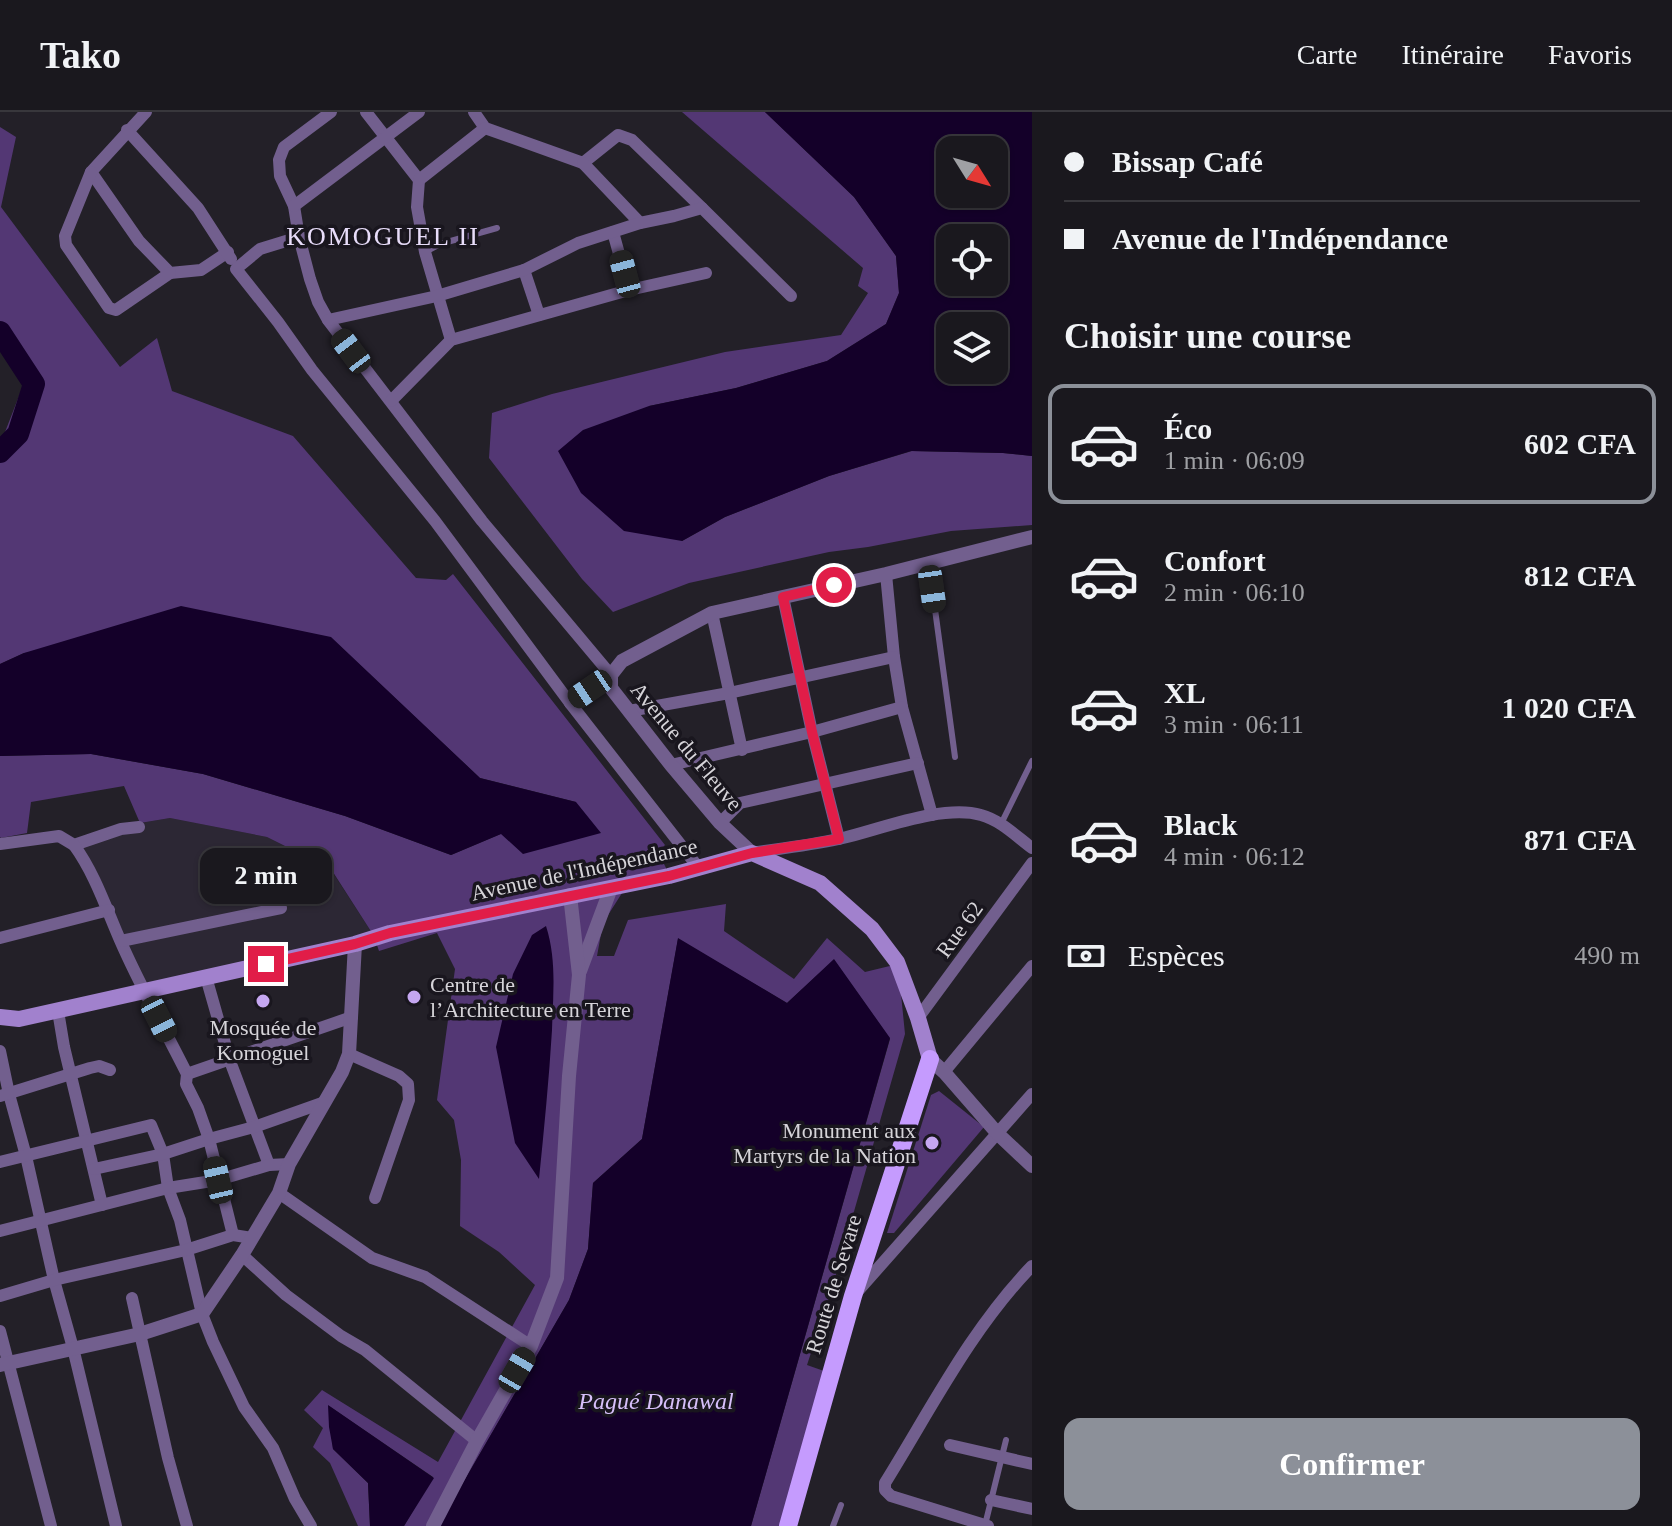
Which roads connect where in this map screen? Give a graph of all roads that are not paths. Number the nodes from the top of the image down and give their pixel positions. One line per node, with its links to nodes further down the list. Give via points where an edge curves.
1 (146, 112): 7 (street)
2 (331, 112): 12 (street, via 284,147 280,176)
3 (366, 112): 8 (street)
4 (419, 112): 8 (street)
5 (474, 112): 6 (street)
6 (485, 128): 9 (street); 11 (street)
7 (127, 130): 10 (street); 18 (street, via 198,208)
8 (385, 138): 11 (street); 12 (street)
9 (583, 163): 13 (street, via 618,135 625,137); 14 (street)
10 (91, 172): 22 (street, via 139,241); 22 (street, via 66,245 109,308 116,310)
11 (419, 180): 19 (street, via 417,207)
12 (294, 206): 17 (street)
13 (702, 208): 14 (street); 26 (street)
14 (640, 223): 16 (street)
15 (497, 228): 19 (lane)
16 (613, 232): 21 (street); 24 (street)
17 (299, 237): 20 (street, via 260,249); 28 (street)
18 (228, 252): 20 (street); 22 (street, via 201,270)
19 (425, 252): 25 (street)
20 (236, 269): 40 (street, via 435,521)
21 (524, 270): 25 (street); 27 (street)
22 (170, 273)
23 (706, 273): 24 (street)
24 (629, 290): 27 (street)
25 (437, 296): 28 (street); 29 (street)
26 (791, 296)
27 (539, 315): 29 (street)
28 (328, 320): 30 (street)
29 (451, 340): 30 (street)
30 (391, 401): 37 (street, via 482,521)
31 (1032, 537): 32 (street, Avenue du Fleuve)
32 (928, 561): 33 (street, Avenue du Fleuve); 45 (lane)
33 (886, 574): 34 (street, Avenue du Fleuve); 36 (street)
34 (783, 597): 35 (street, Avenue du Fleuve); 38 (street)
35 (712, 613): 37 (street, Avenue du Fleuve, via 622,661); 39 (street)
36 (894, 657): 38 (street); 41 (street)
37 (611, 675): 40 (street); 42 (street, Avenue du Fleuve, via 611,688)
38 (800, 677): 39 (street); 43 (street)
39 (729, 693): 42 (street); 44 (street)
40 (570, 703): 60 (street)
41 (902, 707): 43 (street); 47 (street)
42 (629, 711): 48 (street, Avenue du Fleuve)
43 (812, 732): 44 (street); 49 (street)
44 (742, 750): 48 (street)
45 (955, 757)
46 (1032, 761): 52 (lane)
47 (918, 763): 49 (street); 50 (street)
48 (671, 765): 51 (street, Avenue du Fleuve)
49 (825, 785): 51 (street, via 740,803); 54 (street)
50 (932, 815): 52 (street, via 959,812); 54 (street)
51 (720, 823): 58 (street, Avenue du Fleuve)
52 (1001, 824): 57 (street)
53 (139, 827): 56 (street)
54 (839, 839): 58 (street)
55 (0, 844): 56 (street, via 59,836)
56 (74, 845): 64 (street)
57 (1032, 848)
58 (752, 853): 60 (main road, Avenue de l'Indépendance); 75 (main road, via 820,883 872,929 897,962)
59 (1032, 863): 75 (street, Rue 62)
60 (698, 867): 61 (main road, Avenue de l'Indépendance)
61 (611, 888): 62 (main road, Avenue de l'Indépendance); 69 (street)
62 (570, 895): 67 (main road, Avenue de l'Indépendance); 69 (street)
63 (281, 908): 66 (street)
64 (109, 910): 65 (street); 66 (street)
65 (0, 938)
66 (121, 941): 71 (street)
67 (355, 944): 70 (main road, Avenue de l'Indépendance); 74 (street)
68 (1032, 966): 81 (street)
69 (579, 975): 117 (street, via 557,1278)
70 (206, 977): 71 (main road, Avenue de l'Indépendance); 79 (street)
71 (145, 992): 72 (main road, Avenue de l'Indépendance); 82 (street)
72 (58, 1011): 73 (main road, Avenue de l'Indépendance); 83 (street)
73 (0, 1017)
74 (352, 1017): 77 (street); 79 (street)
75 (918, 1018): 78 (main road)
76 (0, 1051): 85 (street)
77 (349, 1054): 86 (street); 101 (street, via 408,1084 409,1100)
78 (930, 1059): 81 (street); 112 (main road, Route de Sevare)
79 (230, 1061): 82 (street); 87 (street)
80 (110, 1070): 83 (street, via 99,1066)
81 (944, 1072): 88 (street)
82 (187, 1074): 89 (street, via 186,1084)
83 (71, 1075): 85 (street); 90 (street)
84 (1032, 1094): 88 (street)
85 (4, 1095): 92 (street)
86 (325, 1102): 87 (street); 94 (street)
87 (254, 1127): 89 (street); 95 (street)
88 (998, 1134): 96 (street); 112 (street)
89 (209, 1139): 91 (street); 98 (street)
90 (87, 1141): 91 (street, via 151,1125); 92 (street); 97 (street)
91 (163, 1154): 97 (street); 99 (street)
92 (26, 1156): 93 (street); 103 (street)
93 (0, 1162)
94 (289, 1164): 95 (street); 100 (street)
95 (269, 1165): 98 (street)
96 (1032, 1166)
97 (94, 1169): 102 (street)
98 (218, 1180): 99 (street); 105 (street)
99 (168, 1188): 102 (street); 107 (street)
100 (279, 1193): 106 (street); 117 (street, via 372,1258 425,1277)
101 (375, 1198)
102 (102, 1205): 103 (street)
103 (41, 1221): 104 (street); 110 (street)
104 (0, 1231)
105 (233, 1235): 106 (street); 107 (street)
106 (252, 1238): 108 (street)
107 (186, 1250): 110 (street); 114 (street)
108 (242, 1255): 114 (street); 121 (street, via 286,1295 365,1350)
109 (1030, 1274): 135 (street, via 991,1314 954,1367 885,1483 891,1496)
110 (54, 1280): 111 (street); 118 (street)
111 (0, 1296)
112 (853, 1296): 133 (main road, Route de Sevare)
113 (132, 1298): 116 (street)
114 (202, 1314): 116 (street); 131 (street, via 244,1407 273,1448)
115 (0, 1331): 119 (street)
116 (140, 1334): 118 (street); 130 (street)
117 (531, 1346): 121 (street)
118 (73, 1348): 119 (street); 129 (street)
119 (4, 1364): 128 (street)
120 (1006, 1440): 123 (lane)
121 (477, 1441): 132 (street)
122 (950, 1445): 123 (street)
123 (1001, 1457): 124 (street); 125 (lane)
124 (1032, 1464)
125 (991, 1500): 127 (street); 135 (lane)
126 (841, 1505): 134 (lane)
127 (1032, 1509)
128 (51, 1526)
129 (116, 1526)
130 (187, 1526)
131 (311, 1526)
132 (433, 1526)
133 (788, 1526)
134 (833, 1526)
135 (986, 1526)

